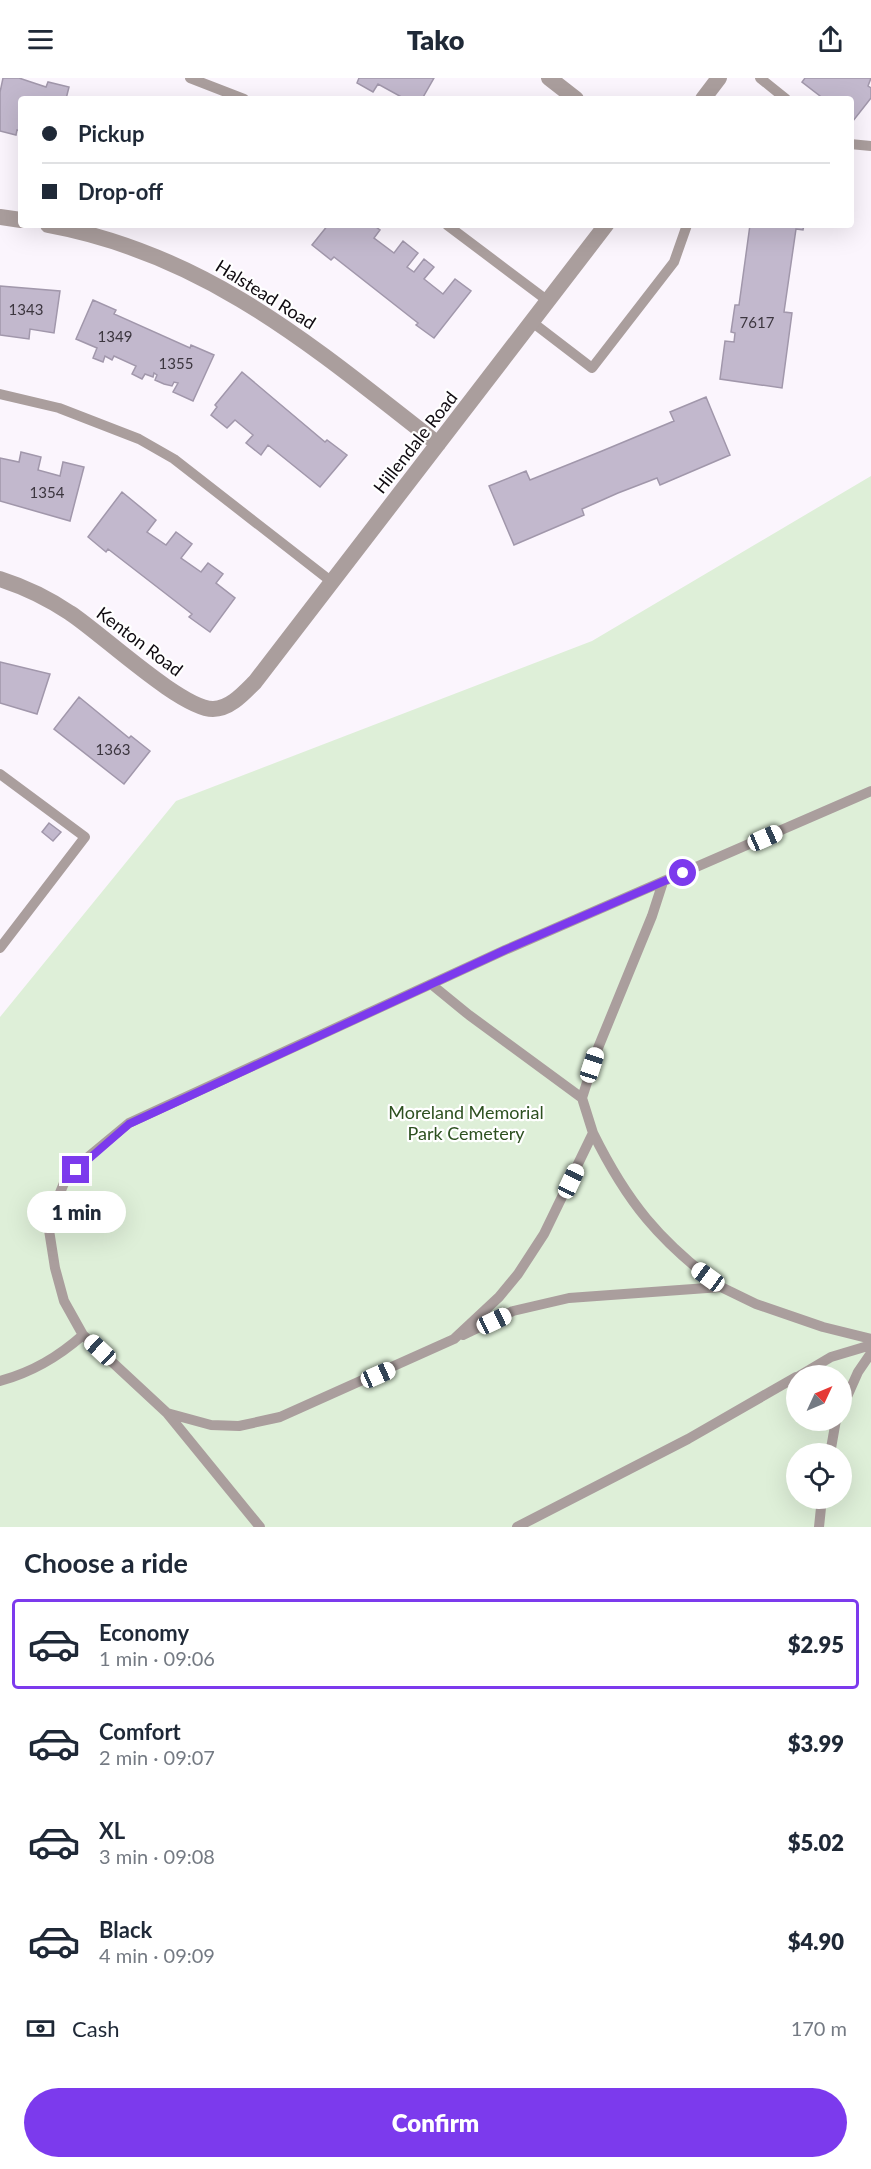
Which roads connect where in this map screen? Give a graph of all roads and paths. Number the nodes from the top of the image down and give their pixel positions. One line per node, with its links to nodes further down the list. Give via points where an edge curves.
1 (190, 78): 5 (lane)
2 (549, 78): 6 (street)
3 (719, 78): 7 (street)
4 (760, 78): 8 (lane)
5 (236, 96)
6 (572, 96)
7 (705, 96)
8 (782, 96)
9 (854, 144): 10 (lane)
10 (871, 146)
11 (0, 217): 12 (street)
12 (18, 220)
13 (59, 228): 20 (street, Halstead Road, via 127,246 183,267 230,291 316,348)
14 (451, 228): 17 (lane)
15 (604, 228): 17 (street, Hillendale Road)
16 (686, 228): 18 (lane, via 674,262 592,368)
17 (548, 302): 18 (street, Hillendale Road)
18 (532, 322): 20 (street, Hillendale Road)
19 (0, 394): 22 (lane, via 59,408 139,439 174,459)
20 (438, 444): 22 (street, Hillendale Road)
21 (0, 579): 23 (street, Kenton Road, via 43,596 71,613 180,696 198,705 213,709 228,705)
22 (332, 582): 23 (street, Hillendale Road)
23 (255, 682)
24 (0, 774): 27 (lane, via 85,837)
25 (871, 790): 26 (lane)
26 (663, 882): 28 (lane); 29 (lane)
27 (0, 948)
28 (431, 984): 29 (lane); 32 (lane, via 129,1124 88,1157 64,1183 49,1230 64,1301)
29 (582, 1098): 30 (lane)
30 (593, 1133): 31 (lane, via 630,1198 655,1230 682,1258); 33 (lane, via 544,1234 525,1264 499,1297)
31 (721, 1287): 33 (lane, via 569,1298 513,1311); 34 (lane, via 756,1304)
32 (83, 1335): 38 (lane, via 36,1369); 41 (lane)
33 (454, 1340): 41 (lane, via 280,1417 239,1426 211,1425)
34 (871, 1340)
35 (871, 1345): 37 (lane)
36 (871, 1353): 40 (lane)
37 (817, 1365)
38 (0, 1381)
39 (786, 1383): 44 (lane, via 688,1439)
40 (852, 1386)
41 (167, 1413): 43 (lane)
42 (821, 1509): 45 (lane)
43 (260, 1527)
44 (517, 1527)
45 (819, 1527)

